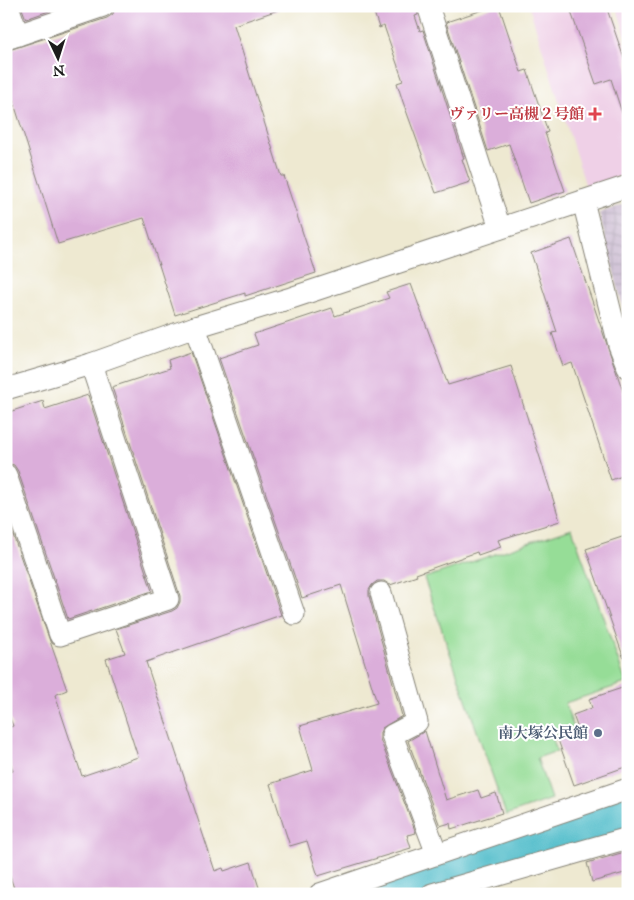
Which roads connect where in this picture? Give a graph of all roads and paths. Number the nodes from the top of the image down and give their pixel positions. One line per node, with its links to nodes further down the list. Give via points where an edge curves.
1 (8, 6): 4 (street)
2 (103, 6): 4 (street)
3 (428, 6): 7 (street)
4 (12, 37)
5 (628, 186): 6 (street)
6 (583, 201): 7 (street); 10 (street, via 619,345)
7 (500, 228): 8 (street)
8 (195, 327): 9 (street); 14 (street)
9 (91, 364): 11 (street); 12 (street, via 168,599 60,635)
10 (628, 368)
11 (6, 389)
12 (6, 475)
13 (381, 593): 17 (street, via 417,722 392,735)
14 (294, 614)
15 (628, 789): 17 (street)
16 (628, 838): 19 (street)
17 (437, 854): 18 (street)
18 (320, 894)
19 (432, 894)

